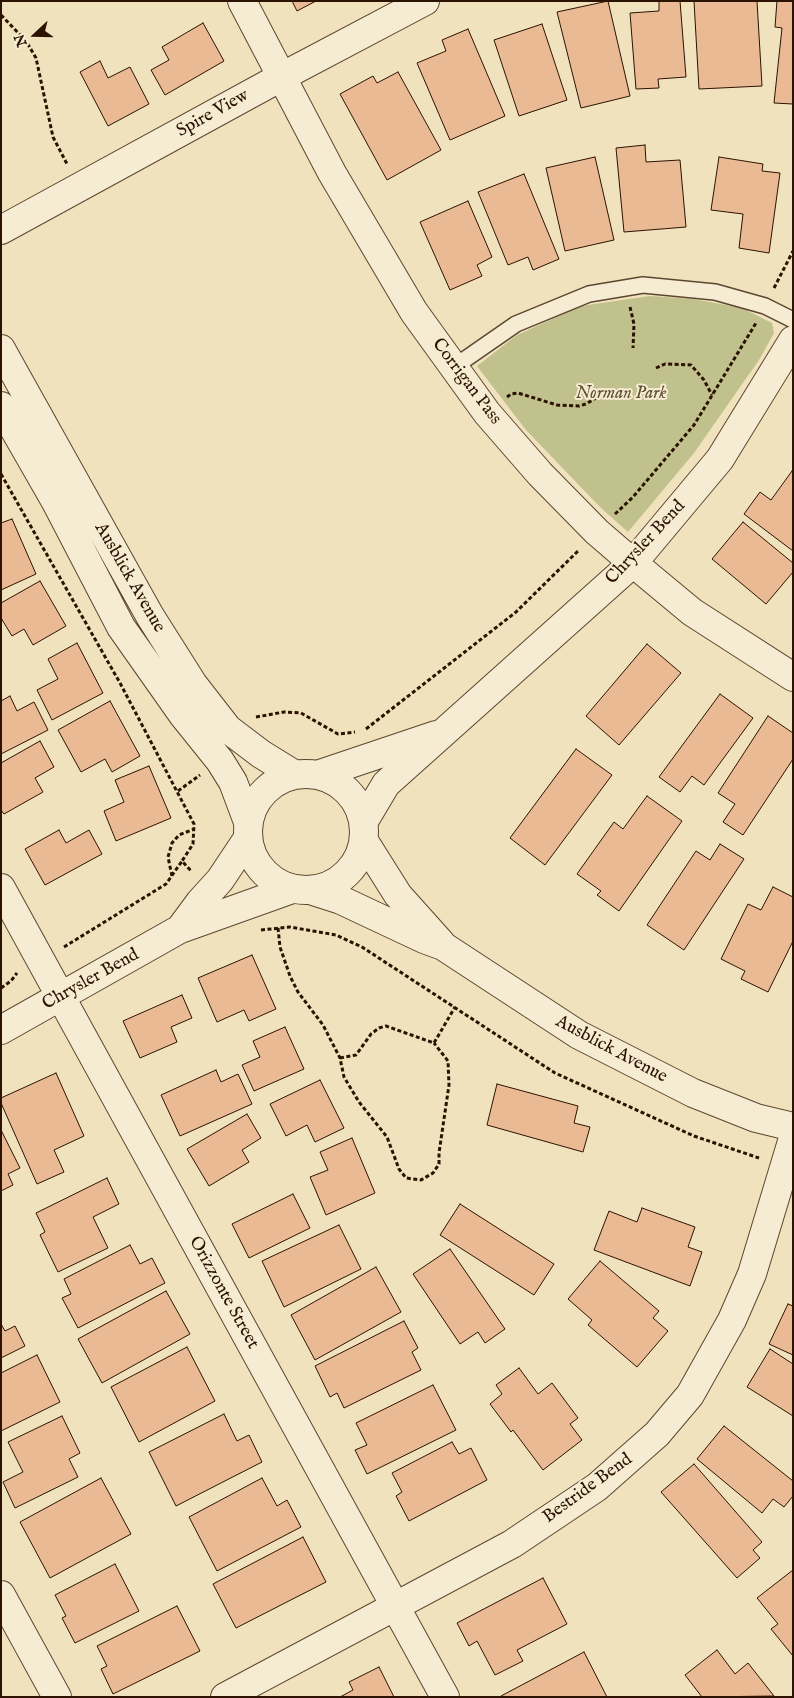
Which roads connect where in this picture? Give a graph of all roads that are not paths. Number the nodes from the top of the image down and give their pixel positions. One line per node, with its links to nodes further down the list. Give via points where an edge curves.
1 (242, 1): 3 (street, Corrigan Pass)
2 (426, 1): 3 (street, Spire View)
3 (283, 76): 4 (street, Spire View); 8 (street, Corrigan Pass, via 332,173 409,304)
4 (1, 230)
5 (793, 320): 8 (lane, via 765,306 715,292 643,285 589,294 516,324)
6 (793, 340): 10 (street, Chrysler Bend, via 720,459)
7 (1, 349): 13 (street, Ausblick Avenue, via 150,616 193,684 228,729 261,754)
8 (454, 367): 10 (street, Corrigan Pass, via 487,413 540,474)
9 (1, 406): 14 (street, Ausblick Avenue, via 56,502 121,627 233,782)
10 (633, 563): 11 (street, Corrigan Pass, via 692,612); 12 (street, Chrysler Bend)
11 (793, 677)
12 (440, 734): 13 (street, Chrysler Bend); 15 (street, Chrysler Bend, via 386,784)
13 (307, 775): 14 (street, via 282,778 266,789 254,804); 15 (street, via 336,781 349,791 358,805)
14 (248, 830): 17 (street, via 252,856 262,871 275,882); 18 (street, Chrysler Bend, via 220,880)
15 (364, 831): 17 (street, via 360,856 341,880 328,887); 19 (street, Ausblick Avenue, via 398,895)
16 (1, 888): 20 (street, Orizzonte Street)
17 (303, 890): 18 (street, Chrysler Bend); 19 (street, Ausblick Avenue, via 341,900)
18 (180, 929): 20 (street, Chrysler Bend)
19 (443, 946): 22 (street, Ausblick Avenue, via 579,1035 702,1097 756,1118)
20 (60, 997): 21 (street, Chrysler Bend); 25 (street, Orizzonte Street)
21 (1, 1030)
22 (793, 1127)
23 (793, 1138): 25 (street, Bestride Bend, via 749,1283 690,1395 666,1425 613,1474 512,1544)
24 (1, 1595): 26 (street)
25 (394, 1605): 27 (street, Bestride Bend); 28 (street, Orizzonte Street)
26 (57, 1697)
27 (225, 1697)
28 (445, 1697)

